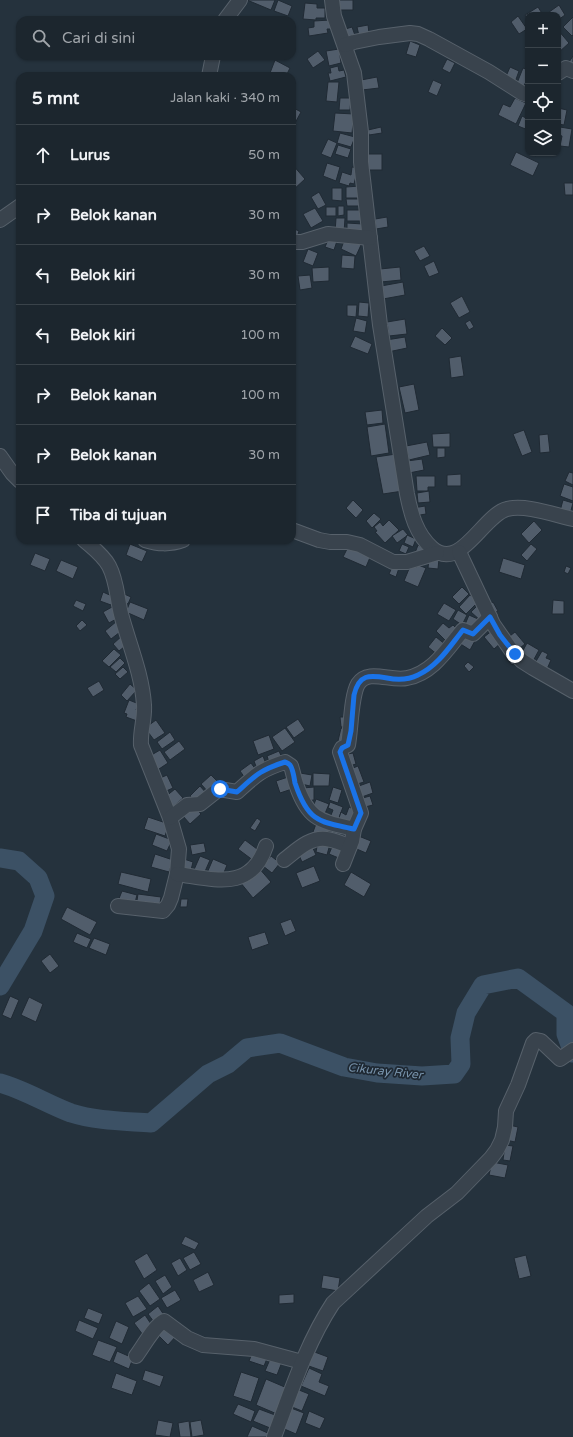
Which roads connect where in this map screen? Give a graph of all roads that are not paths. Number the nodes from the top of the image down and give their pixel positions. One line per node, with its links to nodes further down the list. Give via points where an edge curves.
1 (240, 0): 3 (street)
2 (332, 0): 4 (street, via 334,16)
3 (228, 16)
4 (345, 45): 9 (street, via 386,36 418,34); 12 (street, via 354,73)
5 (212, 60): 8 (street)
6 (561, 71): 7 (street, via 566,68)
7 (573, 71)
8 (209, 72)
9 (525, 94)
10 (16, 209): 11 (street)
11 (0, 220)
12 (370, 238): 13 (street, via 328,234); 20 (street, via 380,325 411,511 418,532)
13 (296, 242)
14 (0, 456): 15 (street)
15 (16, 477)
16 (573, 519): 19 (street, via 523,508 506,509 492,518)
17 (296, 531): 20 (street, via 319,540 360,545 393,562 407,562)
18 (88, 544): 23 (street, via 103,557 114,580 142,690 144,712 141,745)
19 (458, 552): 20 (street); 21 (street)
20 (437, 553)
21 (490, 617): 22 (street, via 506,644 522,661); 24 (street, via 473,634 463,630 438,661 418,675 404,679 368,676 359,682 354,695 348,745 340,752 361,813)
22 (573, 691)
23 (170, 818): 24 (street, via 187,805 200,804 220,789 237,792 258,773 285,762 291,766 309,812 326,822); 29 (street, via 179,849)
24 (354, 829): 26 (street)
25 (266, 846): 29 (street, via 257,864 236,878 224,881)
26 (350, 846): 27 (street, via 328,839 315,840 300,847); 28 (street)
27 (284, 860)
28 (343, 864)
29 (177, 874): 30 (street, via 171,898 163,911)
30 (118, 906)
31 (569, 1053): 33 (street, via 559,1059 539,1040 532,1043 506,1111 502,1140 497,1150 457,1193 427,1216 333,1304 324,1316)
32 (136, 1356): 33 (street, via 164,1321 187,1338 203,1345 254,1349)
33 (302, 1362): 34 (street)
34 (274, 1437)

